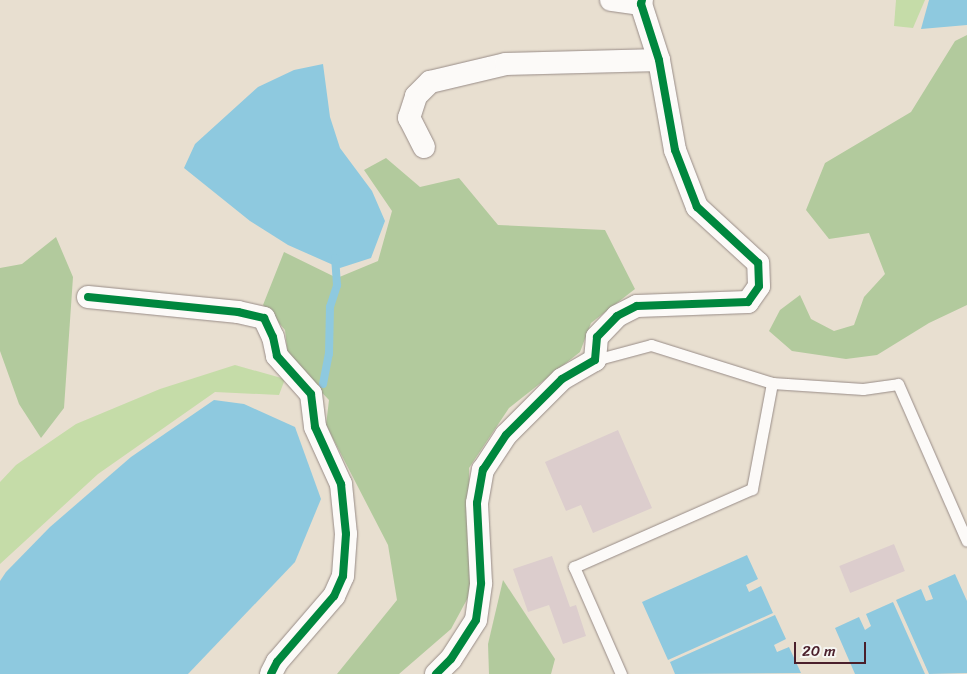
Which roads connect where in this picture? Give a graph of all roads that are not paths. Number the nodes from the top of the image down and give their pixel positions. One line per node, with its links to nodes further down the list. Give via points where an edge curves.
1 (611, 0): 2 (street)
2 (642, 2): 3 (street)
3 (659, 60): 4 (street, via 506,64 430,82 416,96 410,118); 6 (street, via 675,150 697,207 758,263 759,286 748,302 637,306 617,316 596,337)
4 (424, 147)
5 (88, 297): 9 (street, via 238,312 264,318 277,356 311,394 315,427 341,484 346,534 343,576 334,596 277,662)
6 (595, 360): 7 (lane, via 651,345); 10 (street, via 562,379 506,435 483,470 477,502 481,583 476,620 451,659)
7 (772, 383): 8 (lane, via 863,389 898,384); 11 (lane, via 752,488 574,567)
8 (967, 541)
9 (271, 674)
10 (436, 674)
11 (621, 674)

